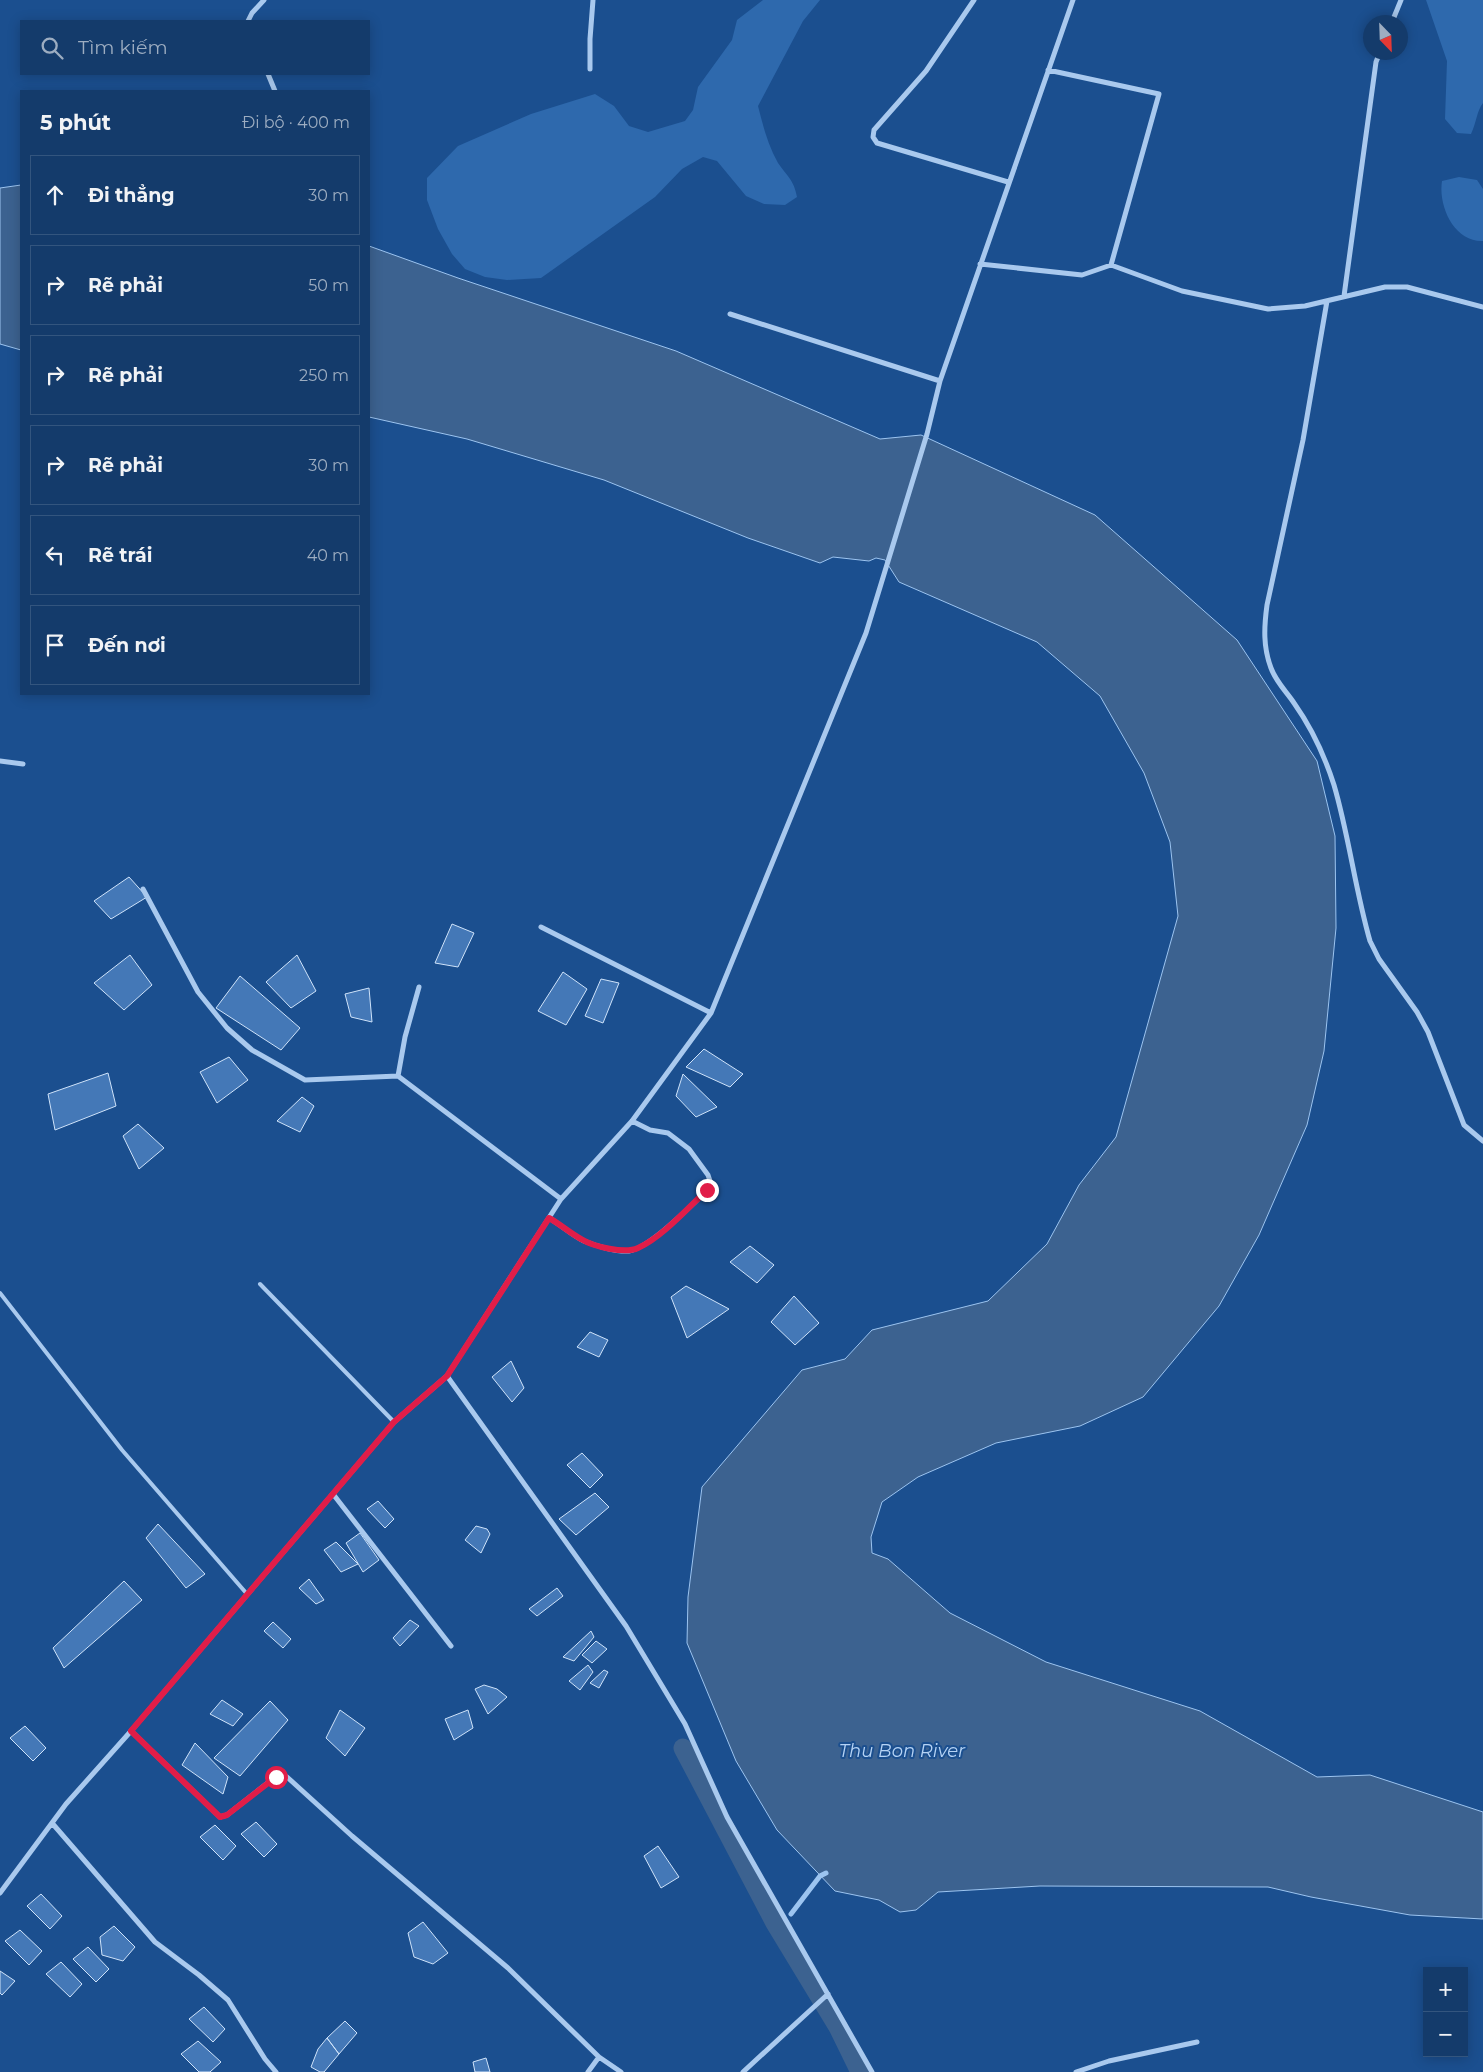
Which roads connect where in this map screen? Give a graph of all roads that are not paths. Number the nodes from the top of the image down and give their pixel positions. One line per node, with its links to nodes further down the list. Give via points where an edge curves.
1 (264, 0): 7 (street)
2 (594, 0): 9 (street)
3 (974, 0): 13 (street, via 926,71 874,130 873,137 877,143)
4 (1073, 0): 10 (street)
5 (1401, 0): 6 (street)
6 (1395, 15)
7 (248, 20)
8 (1377, 60): 16 (street)
9 (590, 69)
10 (1048, 70): 13 (street); 15 (street, via 1159,94)
11 (268, 75): 12 (street)
12 (276, 90)
13 (1008, 182): 14 (street)
14 (980, 264): 15 (street, via 1082,275); 20 (street)
15 (1111, 265): 17 (street, via 1182,291 1268,309)
16 (1344, 296): 17 (street); 18 (street, via 1385,287 1407,288)
17 (1327, 301): 29 (street, via 1303,440 1267,605 1266,652 1279,683 1316,742 1333,784 1370,941 1428,1032 1464,1125)
18 (1483, 307)
19 (730, 314): 20 (street)
20 (940, 381): 26 (street, via 866,633)
21 (0, 761): 22 (street)
22 (23, 764)
23 (143, 889): 27 (street, via 198,992 227,1028 252,1050 305,1080)
24 (541, 927): 26 (street)
25 (419, 987): 27 (street)
26 (711, 1013): 28 (street)
27 (398, 1076): 30 (street)
28 (632, 1121): 30 (street); 31 (street, via 650,1130 668,1133 689,1149 708,1175 707,1190 654,1238 629,1250 582,1240)
29 (1483, 1141)
30 (561, 1199): 31 (street)
31 (549, 1218): 34 (street)
32 (260, 1284): 35 (lane)
33 (0, 1293): 37 (lane, via 122,1450)
34 (447, 1376): 35 (street); 42 (street, via 626,1626 685,1724 727,1817)
35 (394, 1422): 36 (street)
36 (333, 1494): 37 (street); 38 (street)
37 (247, 1594): 39 (street)
38 (451, 1646)
39 (131, 1731): 40 (street); 44 (street, via 220,1817 274,1778 287,1777 508,1968)
40 (52, 1823): 41 (street); 45 (street, via 155,1942 228,2000)
41 (0, 1893)
42 (826, 1996): 48 (street); 49 (street)
43 (1197, 2042): 50 (street, via 1109,2061)
44 (599, 2057): 46 (street); 47 (street)
45 (276, 2072)
46 (588, 2072)
47 (621, 2072)
48 (743, 2072)
49 (872, 2072)
50 (1076, 2072)

